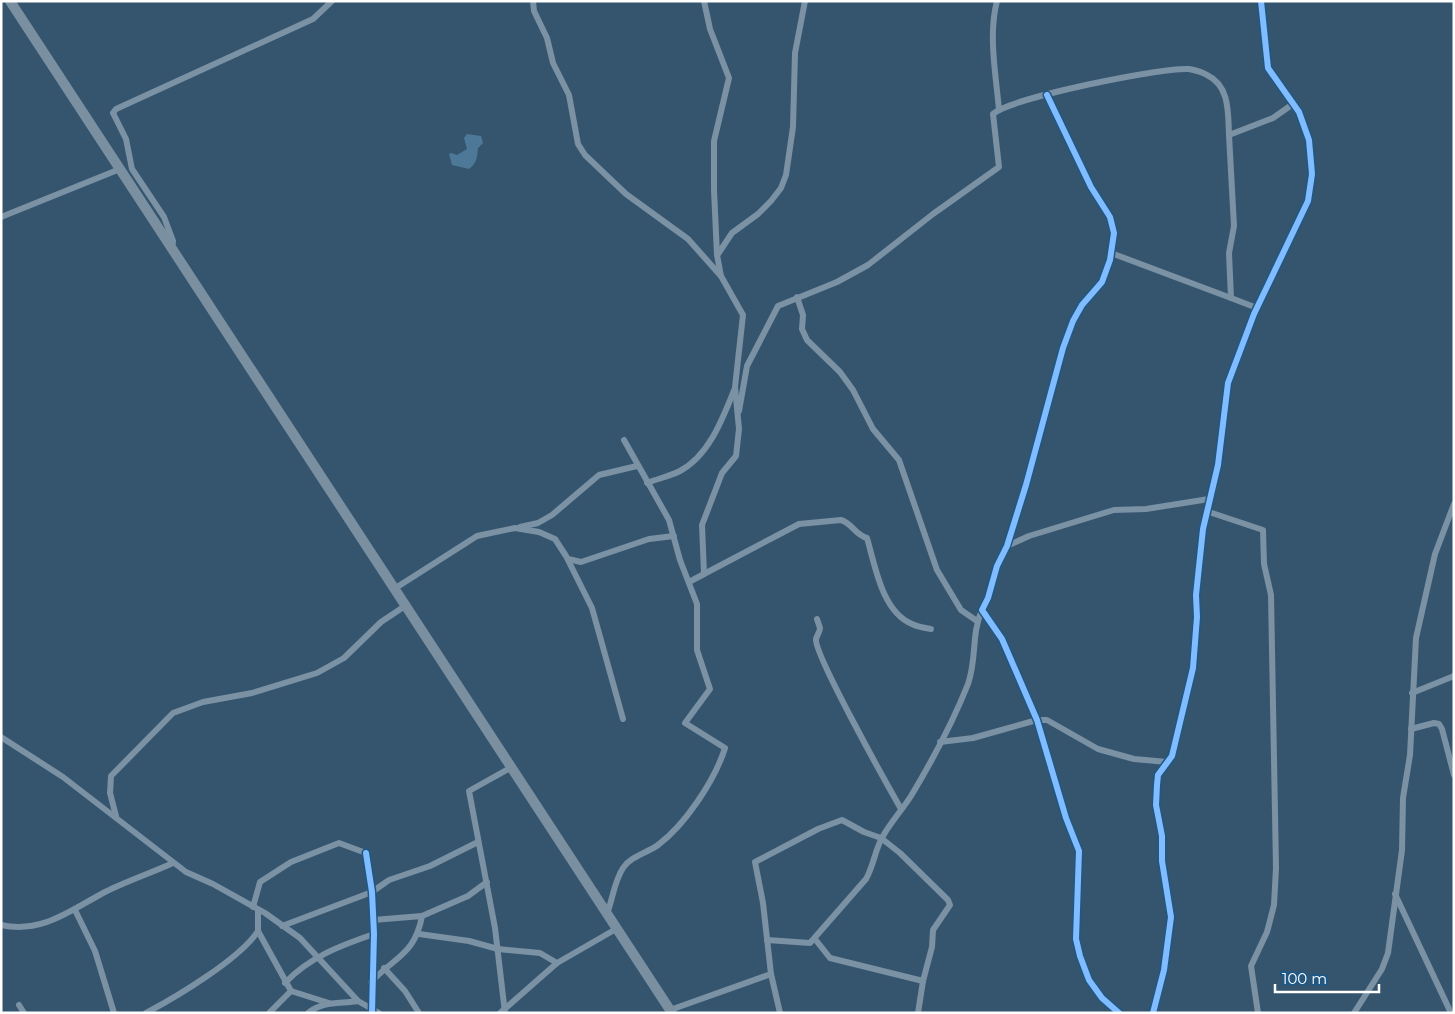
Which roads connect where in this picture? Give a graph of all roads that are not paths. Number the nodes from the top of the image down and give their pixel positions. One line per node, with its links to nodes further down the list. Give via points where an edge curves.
1 (10, 1): 12 (main road)
2 (332, 1): 14 (street, via 313,19 113,113 126,139 132,169 164,217 173,241)
3 (533, 1): 17 (street, via 553,63 569,95 578,144 584,155 626,194 688,240)
4 (704, 1): 16 (street, via 710,28 729,78 714,141)
5 (805, 1): 16 (street, via 795,53 793,127 786,175 771,201 732,233)
6 (997, 1): 10 (street, via 994,57)
7 (1261, 1): 9 (street, via 1268,68)
8 (1047, 95): 10 (street); 11 (street, via 1083,85 1189,69 1208,75 1222,87 1228,105); 15 (street, via 1091,187 1110,217 1114,233)
9 (1293, 104): 11 (street, via 1273,118); 20 (street, via 1309,140 1312,174 1308,201)
10 (999, 110): 18 (street, via 993,114 999,167 868,265 837,282)
11 (1229, 135): 19 (street, via 1234,226 1229,253)
12 (120, 169): 13 (street); 14 (main road)
13 (1, 217)
14 (172, 249): 35 (main road)
15 (1111, 253): 19 (street); 31 (street, via 1102,282 1082,305 1063,348)
16 (718, 255): 17 (street)
17 (721, 276): 21 (street, via 742,315)
18 (797, 297): 22 (street, via 778,306 746,366); 39 (street, via 807,340 854,390 873,429 899,460 937,570 961,610)
19 (1231, 298): 20 (street)
20 (1257, 308): 26 (street, via 1228,383 1218,465)
21 (736, 387): 22 (street); 25 (street, via 717,430 697,457 680,471)
22 (739, 412): 33 (street, via 736,456 722,473 702,525)
23 (624, 440): 24 (street)
24 (638, 466): 25 (street); 29 (street, via 599,475 552,515 538,523)
25 (647, 483): 30 (street, via 669,520)
26 (1209, 500): 28 (street); 31 (street, via 1114,510)
27 (1454, 504): 42 (street, via 1435,554 1420,614)
28 (1206, 512): 48 (street, via 1197,586 1193,668 1172,756); 98 (street, via 1262,530 1264,564 1271,595 1276,868 1274,905 1267,932 1251,966)
29 (515, 528): 32 (street, via 539,532 555,539); 35 (street, via 477,536)
30 (674, 536): 32 (street, via 649,539 581,562); 34 (street)
31 (1007, 546): 37 (street)
32 (568, 559): 43 (street, via 592,608)
33 (704, 574): 34 (street); 40 (street, via 799,524 845,520 859,535 867,538 883,592 893,608 911,624)
34 (689, 582): 61 (street, via 697,604 697,650 710,689 685,723 725,748 720,763 672,834 624,866 614,886)
35 (394, 589): 36 (main road)
36 (405, 606): 49 (main road); 52 (street, via 381,622 344,658 317,673 252,693 204,702 168,716 111,776 110,794)
37 (982, 610): 39 (street); 44 (street, via 1002,639)
38 (817, 619): 51 (street, via 819,650 840,697)
39 (977, 621): 47 (street, via 971,673)
40 (931, 629)
41 (1454, 676): 42 (street)
42 (1412, 692): 45 (street)
43 (623, 719)
44 (1037, 720): 47 (street, via 972,738); 48 (street, via 1047,720 1098,749 1134,759); 96 (street, via 1079,851 1076,939 1080,956 1089,980)
45 (1410, 729): 50 (street, via 1439,724); 58 (street, via 1402,850)
46 (1, 737): 52 (street, via 63,777)
47 (940, 742): 51 (street)
48 (1167, 762): 97 (street, via 1158,775 1156,805 1171,917 1164,970)
49 (510, 768): 54 (street, via 469,791); 61 (main road)
50 (1454, 774)
51 (901, 810): 53 (street)
52 (116, 818): 55 (street)
53 (881, 838): 70 (street, via 866,879); 71 (street, via 837,820 755,862); 77 (street, via 950,905 933,930 930,958)
54 (478, 842): 56 (street); 57 (street, via 430,866 389,880)
55 (173, 862): 59 (street); 60 (street)
56 (487, 882): 62 (street, via 468,896); 72 (street)
57 (372, 892): 59 (street, via 366,854 339,843 304,856 266,876 256,892); 63 (street); 65 (street)
58 (1395, 894): 99 (street, via 1385,961); 100 (street)
59 (256, 908): 65 (street); 67 (street)
60 (75, 910): 64 (street, via 41,925 25,928); 89 (street, via 95,950)
61 (607, 914): 66 (main road)
62 (422, 916): 63 (street); 69 (street)
63 (373, 920): 68 (street)
64 (1, 926)
65 (282, 926): 73 (street)
66 (616, 929): 74 (street); 87 (main road)
67 (258, 931): 79 (street); 85 (street, via 252,941 236,954)
68 (374, 934): 73 (street); 78 (street)
69 (419, 934): 72 (street, via 469,941); 75 (street, via 404,954)
70 (815, 939): 71 (street, via 802,944); 77 (street, via 830,958)
71 (767, 940): 76 (street)
72 (498, 950): 74 (street, via 540,953); 86 (street)
73 (319, 957): 79 (street, via 297,970); 81 (street)
74 (558, 964): 86 (street)
75 (384, 968): 78 (street); 93 (street, via 406,991)
76 (771, 974): 87 (street); 94 (street)
77 (922, 981): 95 (street)
78 (371, 982): 84 (street)
79 (285, 983): 80 (street)
80 (291, 991): 82 (street); 90 (street)
81 (358, 1001): 82 (street); 84 (street)
82 (329, 1003): 91 (street)
83 (19, 1005): 88 (street)
84 (372, 1010): 92 (street)
85 (149, 1012)
86 (503, 1012)
87 (671, 1012)
88 (24, 1013)
89 (114, 1013)
90 (269, 1013)
91 (308, 1013)
92 (379, 1013)
93 (419, 1013)
94 (780, 1013)
95 (918, 1013)
96 (1118, 1013)
97 (1153, 1013)
98 (1258, 1013)
99 (1354, 1013)
100 (1451, 1013)

